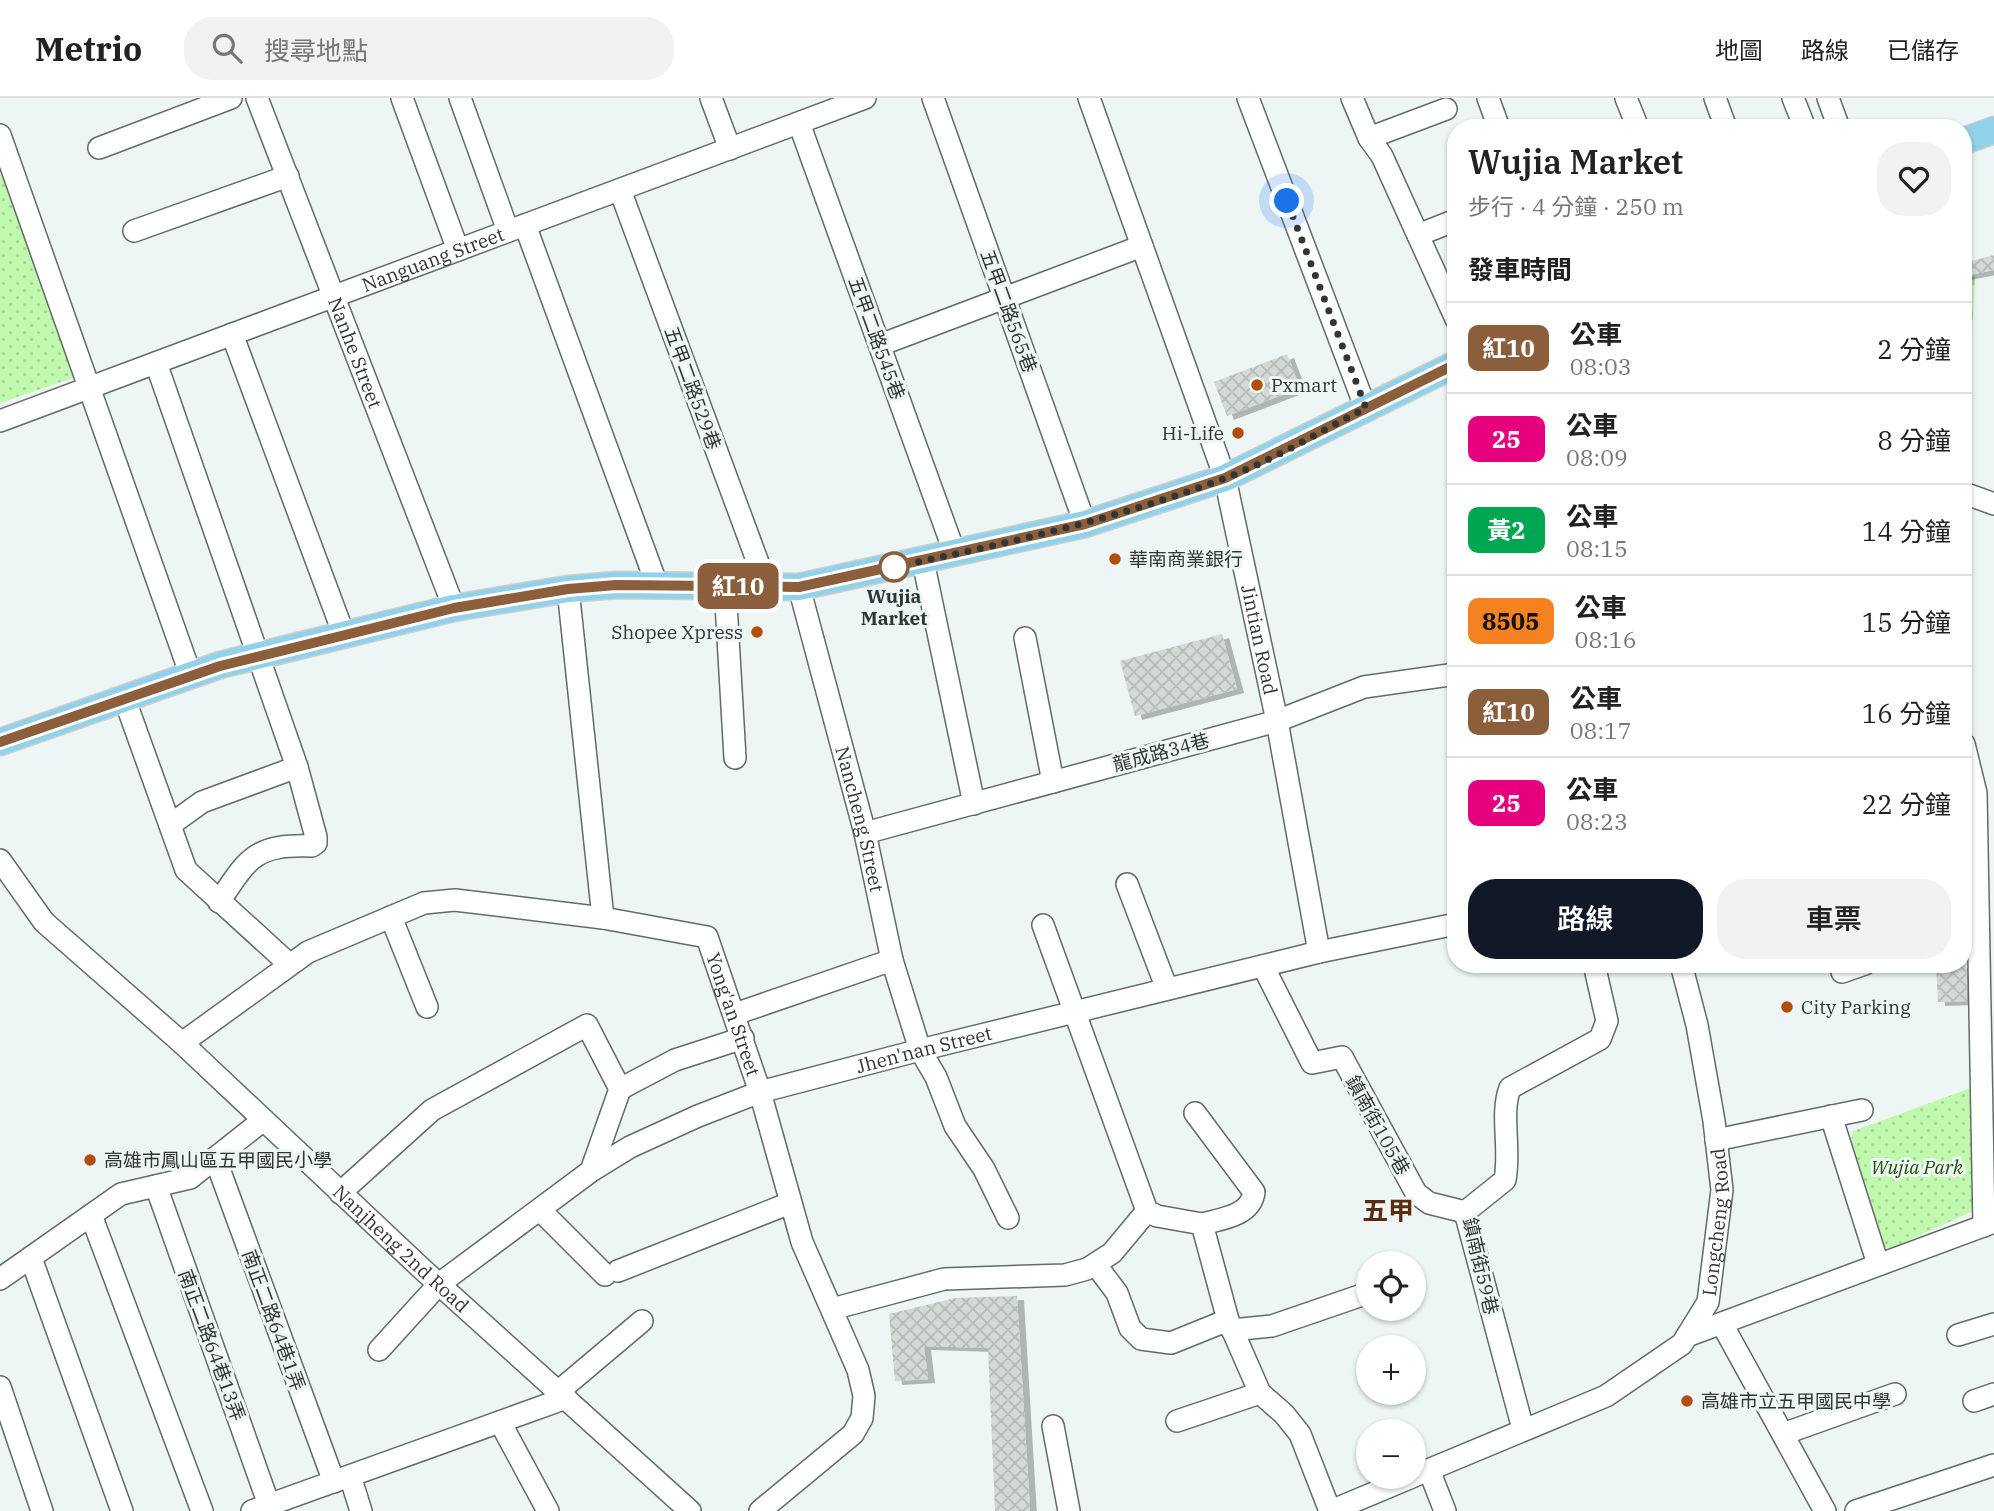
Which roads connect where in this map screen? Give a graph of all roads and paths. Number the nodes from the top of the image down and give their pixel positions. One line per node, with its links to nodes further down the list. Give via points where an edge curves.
1 (231, 98): 27 (street)
2 (257, 98): 29 (street, Nanhe Street)
3 (402, 98): 36 (street)
4 (460, 98): 32 (street)
5 (711, 98): 28 (street)
6 (865, 98): 22 (street, Nanguang Street)
7 (933, 98): 38 (street, 五甲二路565巷)
8 (1089, 98): 35 (street, Jintian Road)
9 (1248, 98): 45 (street)
10 (1352, 98): 25 (street)
11 (1488, 98): 17 (street)
12 (1626, 98): 18 (street)
13 (1715, 98): 19 (street)
14 (1793, 98): 20 (street)
15 (1828, 98): 21 (street)
16 (1446, 109): 25 (street)
17 (1496, 119)
18 (1634, 119)
19 (1723, 119)
20 (1801, 119)
21 (1836, 119)
22 (799, 123): 28 (street, Nanguang Street); 41 (street, 五甲二路545巷)
23 (1994, 130): 26 (main road)
24 (0, 135): 44 (street)
25 (1368, 138): 34 (street, via 1382,156)
26 (1972, 138)
27 (99, 148)
28 (730, 149): 30 (street, Nanguang Street)
29 (288, 176): 33 (street); 37 (street, Nanhe Street)
30 (620, 190): 32 (street, Nanguang Street); 55 (street, 五甲二路529巷)
31 (1447, 224): 34 (street)
32 (516, 228): 36 (street, Nanguang Street); 53 (street)
33 (134, 231)
34 (1418, 235): 39 (street)
35 (1142, 246): 38 (street); 47 (street, Jintian Road)
36 (458, 250): 37 (street, Nanguang Street)
37 (334, 296): 40 (street, Nanguang Street); 58 (street, Nanhe Street)
38 (1004, 298): 41 (street); 50 (street, 五甲二路565巷)
39 (1447, 298)
40 (232, 334): 42 (street, Nanguang Street); 59 (street)
41 (880, 345): 51 (street, 五甲二路545巷)
42 (156, 363): 44 (street, Nanguang Street); 61 (street)
43 (1447, 368): 45 (main road)
44 (88, 388): 46 (street, Nanguang Street); 63 (street)
45 (1366, 408): 47 (main road)
46 (0, 421)
47 (1225, 478): 50 (main road); 65 (street, Jintian Road)
48 (1972, 496): 49 (street)
49 (1994, 504)
50 (1085, 524): 51 (main road)
51 (955, 554): 52 (main road)
52 (923, 561): 56 (main road); 72 (street)
53 (657, 585): 54 (main road); 57 (main road)
54 (725, 586): 55 (main road); 67 (street)
55 (767, 587): 56 (main road)
56 (799, 587): 74 (street, Nancheng Street)
57 (568, 589): 58 (main road); 79 (street)
58 (454, 608): 59 (main road)
59 (344, 635): 61 (main road)
60 (1025, 638): 70 (street)
61 (258, 656): 63 (main road); 68 (street)
62 (1447, 675): 65 (street, 龍成路34巷, via 1364,687)
63 (191, 676): 64 (main road)
64 (125, 700): 66 (main road); 73 (street)
65 (1277, 721): 70 (street, 龍成路34巷); 83 (street, Jintian Road)
66 (0, 742)
67 (735, 758)
68 (297, 767): 73 (street, via 202,802); 77 (street, via 316,843 265,850 246,861)
69 (1972, 771): 71 (street)
70 (1053, 782): 72 (street, 龍成路34巷)
71 (1978, 792): 82 (street)
72 (974, 804): 74 (street, 龍成路34巷)
73 (170, 825): 77 (street, via 186,870)
74 (865, 833): 84 (street, Nancheng Street)
75 (0, 860): 95 (street, Nanjheng 2nd Road, via 44,922)
76 (1127, 884): 90 (street)
77 (219, 902): 86 (street)
78 (391, 917): 79 (street, Yong'an Street, via 440,900); 86 (street, Yong'an Street); 91 (street)
79 (603, 918): 93 (street, Yong'an Street, via 707,937)
80 (1043, 925): 92 (street)
81 (1447, 925): 83 (street, Jhen'nan Street)
82 (1972, 925)
83 (1320, 952): 87 (street, Jhen'nan Street)
84 (892, 960): 93 (street); 96 (street, Nancheng Street)
85 (1972, 962): 115 (street)
86 (289, 964): 95 (street, Yong'an Street)
87 (1263, 966): 90 (street, Jhen'nan Street); 111 (street, 鎮南街105巷, via 1312,1063 1342,1057 1416,1193 1429,1203)
88 (1596, 973): 111 (street, 鎮南街59巷, via 1607,1021 1600,1039 1510,1088 1504,1103 1510,1155 1505,1180)
89 (1683, 973): 103 (street, Longcheng Road)
90 (1167, 989): 92 (street, Jhen'nan Street)
91 (427, 1007)
92 (1073, 1012): 96 (street, Jhen'nan Street); 110 (street)
93 (735, 1014): 94 (street, Yong'an Street)
94 (743, 1038): 97 (street, via 675,1060); 98 (street, Yong'an Street)
95 (182, 1044): 102 (street, Nanjheng 2nd Road)
96 (920, 1050): 98 (street, Jhen'nan Street); 113 (street, Nancheng Street, via 955,1126)
97 (620, 1089): 105 (street); 107 (street, via 587,1025 432,1110)
98 (760, 1092): 105 (street, Jhen'nan Street, via 630,1147); 108 (street, Yong'an Street)
99 (1862, 1110): 101 (street)
100 (1195, 1113): 114 (street, via 1254,1192 1245,1210)
101 (1831, 1116): 103 (street); 117 (street)
102 (262, 1121): 104 (street); 107 (street, Nanjheng 2nd Road)
103 (1716, 1140): 128 (street, Longcheng Road, via 1722,1190 1708,1302)
104 (215, 1158): 106 (street, via 190,1178); 141 (street, 南正二路64巷1弄)
105 (591, 1171): 109 (street, Jhen'nan Street)
106 (156, 1186): 112 (street, via 121,1194); 145 (street, 南正二路64巷13弄)
107 (340, 1193): 120 (street, Nanjheng 2nd Road)
108 (790, 1203): 109 (street, via 612,1273); 122 (street, Yong'an Street)
109 (540, 1209): 120 (street, Jhen'nan Street)
110 (1147, 1210): 114 (street); 118 (street, via 1112,1253)
111 (1465, 1212): 137 (street, 鎮南街59巷)
112 (91, 1215): 116 (street); 148 (street)
113 (1008, 1218)
114 (1202, 1224): 126 (street)
115 (1989, 1224): 117 (street)
116 (31, 1258): 119 (street); 147 (street)
117 (1878, 1264): 124 (street)
118 (1096, 1265): 122 (street, via 1065,1275 944,1279); 126 (street, via 1117,1293 1130,1328 1141,1339 1171,1343)
119 (0, 1279)
120 (439, 1284): 129 (street, Jhen'nan Street); 133 (street, Nanjheng 2nd Road)
121 (1356, 1297): 126 (street, via 1272,1326)
122 (832, 1309): 152 (street, Yong'an Street, via 858,1370 864,1396 862,1418 853,1434)
123 (642, 1321): 133 (street)
124 (1722, 1324): 128 (street); 138 (street)
125 (1994, 1324): 127 (street)
126 (1230, 1325): 131 (street)
127 (1958, 1335)
128 (1687, 1336): 137 (street, Longcheng Road, via 1606,1396)
129 (379, 1350)
130 (0, 1387): 146 (street)
131 (1260, 1393): 134 (street); 154 (street, via 1300,1434)
132 (1895, 1394): 138 (street)
133 (563, 1395): 135 (street); 151 (street, Nanjheng 2nd Road)
134 (1177, 1420)
135 (500, 1422): 141 (street); 150 (street)
136 (1053, 1426): 153 (street)
137 (1522, 1429): 140 (street, Longcheng Road)
138 (1783, 1434): 156 (street)
139 (1994, 1465): 144 (street)
140 (1426, 1471)
141 (342, 1479): 145 (street); 149 (street, 南正二路64巷1弄)
142 (1426, 1485): 155 (street)
143 (1382, 1489): 154 (street, Longcheng Road)
144 (1882, 1507): 157 (street)
145 (261, 1508)
146 (43, 1511)
147 (122, 1511)
148 (202, 1511)
149 (361, 1511)
150 (548, 1511)
151 (690, 1511)
152 (760, 1511)
153 (1069, 1511)
154 (1330, 1511)
155 (1445, 1511)
156 (1825, 1511)
157 (1856, 1511)

